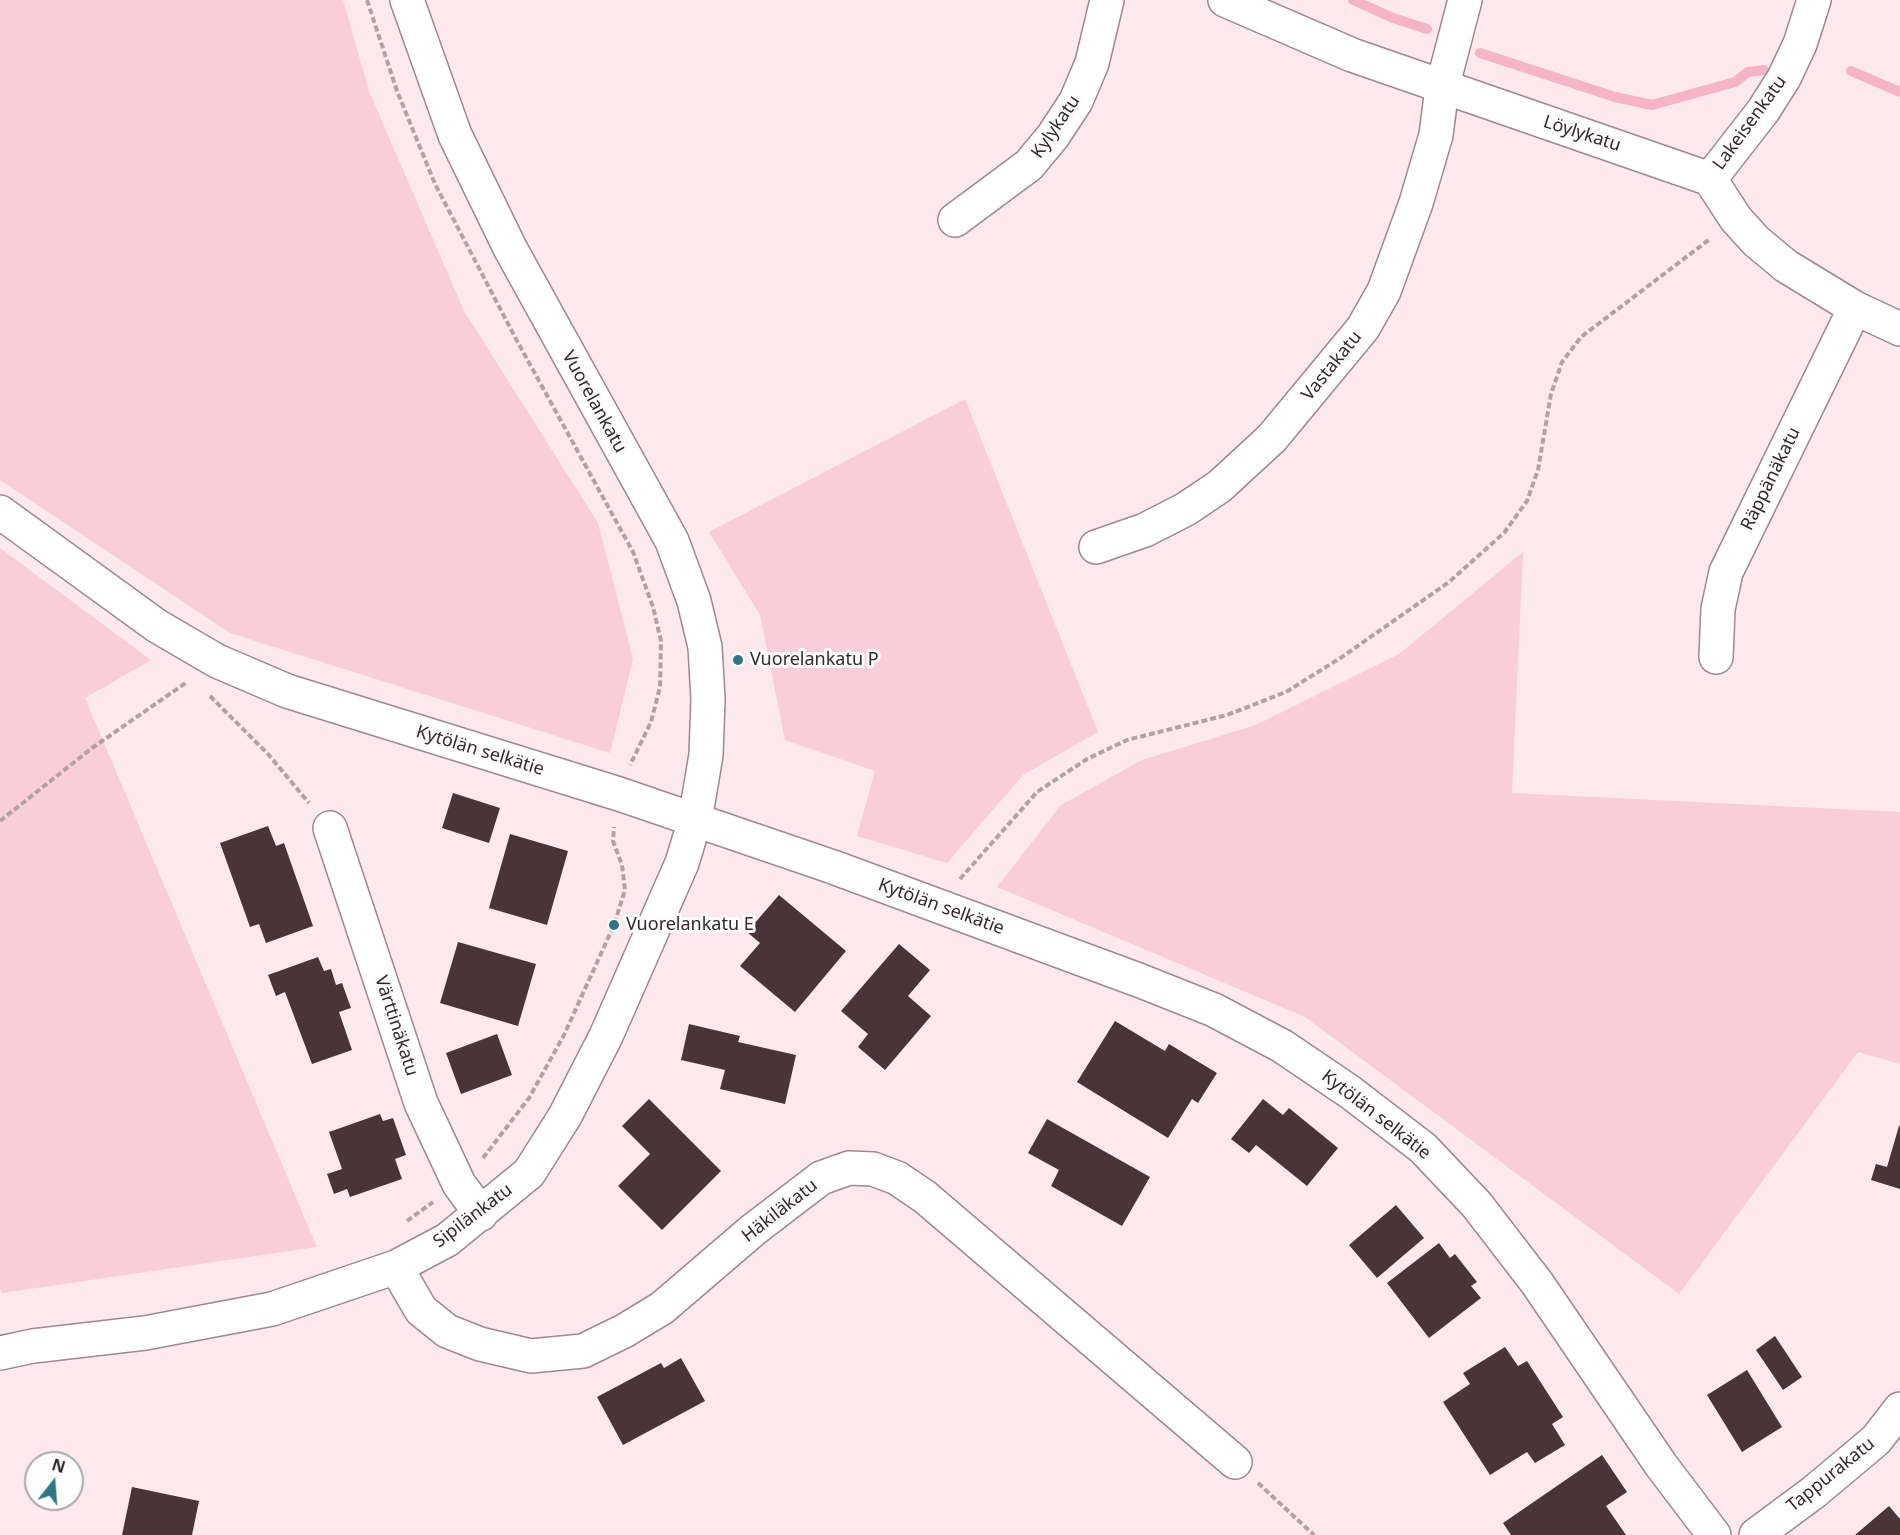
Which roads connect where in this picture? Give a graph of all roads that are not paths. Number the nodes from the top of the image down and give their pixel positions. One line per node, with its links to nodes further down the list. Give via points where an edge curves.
1 (407, 0): 14 (street, Vuorelankatu, via 455,135 510,248 672,541 694,601 705,647 708,699 706,755)
2 (1107, 0): 8 (street, Kylykatu, via 1092,63 1076,101 1053,136 1029,165)
3 (1225, 0): 6 (street, Löylykatu, via 1352,55)
4 (1465, 0): 6 (street, Vastakatu)
5 (1814, 0): 7 (street, Lakeisenkatu, via 1784,78)
6 (1443, 88): 7 (street, Löylykatu); 12 (street, Vastakatu, via 1436,135 1403,243 1384,291 1363,328 1272,438 1220,486 1145,530)
7 (1710, 179): 9 (street, via 1756,241 1786,266)
8 (955, 220)
9 (1855, 308): 10 (street); 13 (street, Räppänäkatu, via 1726,572 1718,609)
10 (1900, 329)
11 (0, 512): 14 (street, Kytölän selkätie, via 157,626 217,662 287,691)
12 (1096, 548)
13 (1716, 657)
14 (695, 820): 16 (street, Sipilänkatu, via 649,943 565,1116 529,1173); 21 (street, Kytölän selkätie, via 1214,1010 1282,1046 1350,1092 1422,1148 1477,1205 1537,1283 1661,1465)
15 (330, 828): 16 (street, Värttinäkatu, via 421,1103 459,1184)
16 (481, 1214): 17 (street, Sipilänkatu, via 447,1240)
17 (396, 1267): 18 (street, Sipilänkatu, via 272,1308 145,1333); 20 (street, Häkiläkatu, via 421,1310 447,1331 480,1344 531,1356 583,1351 662,1308 777,1210 821,1178 849,1168 873,1168 897,1178 924,1197)
18 (0, 1353)
19 (1900, 1409): 22 (street, Tappurakatu, via 1876,1440)
20 (1235, 1462)
21 (1714, 1535)
22 (1756, 1535)

